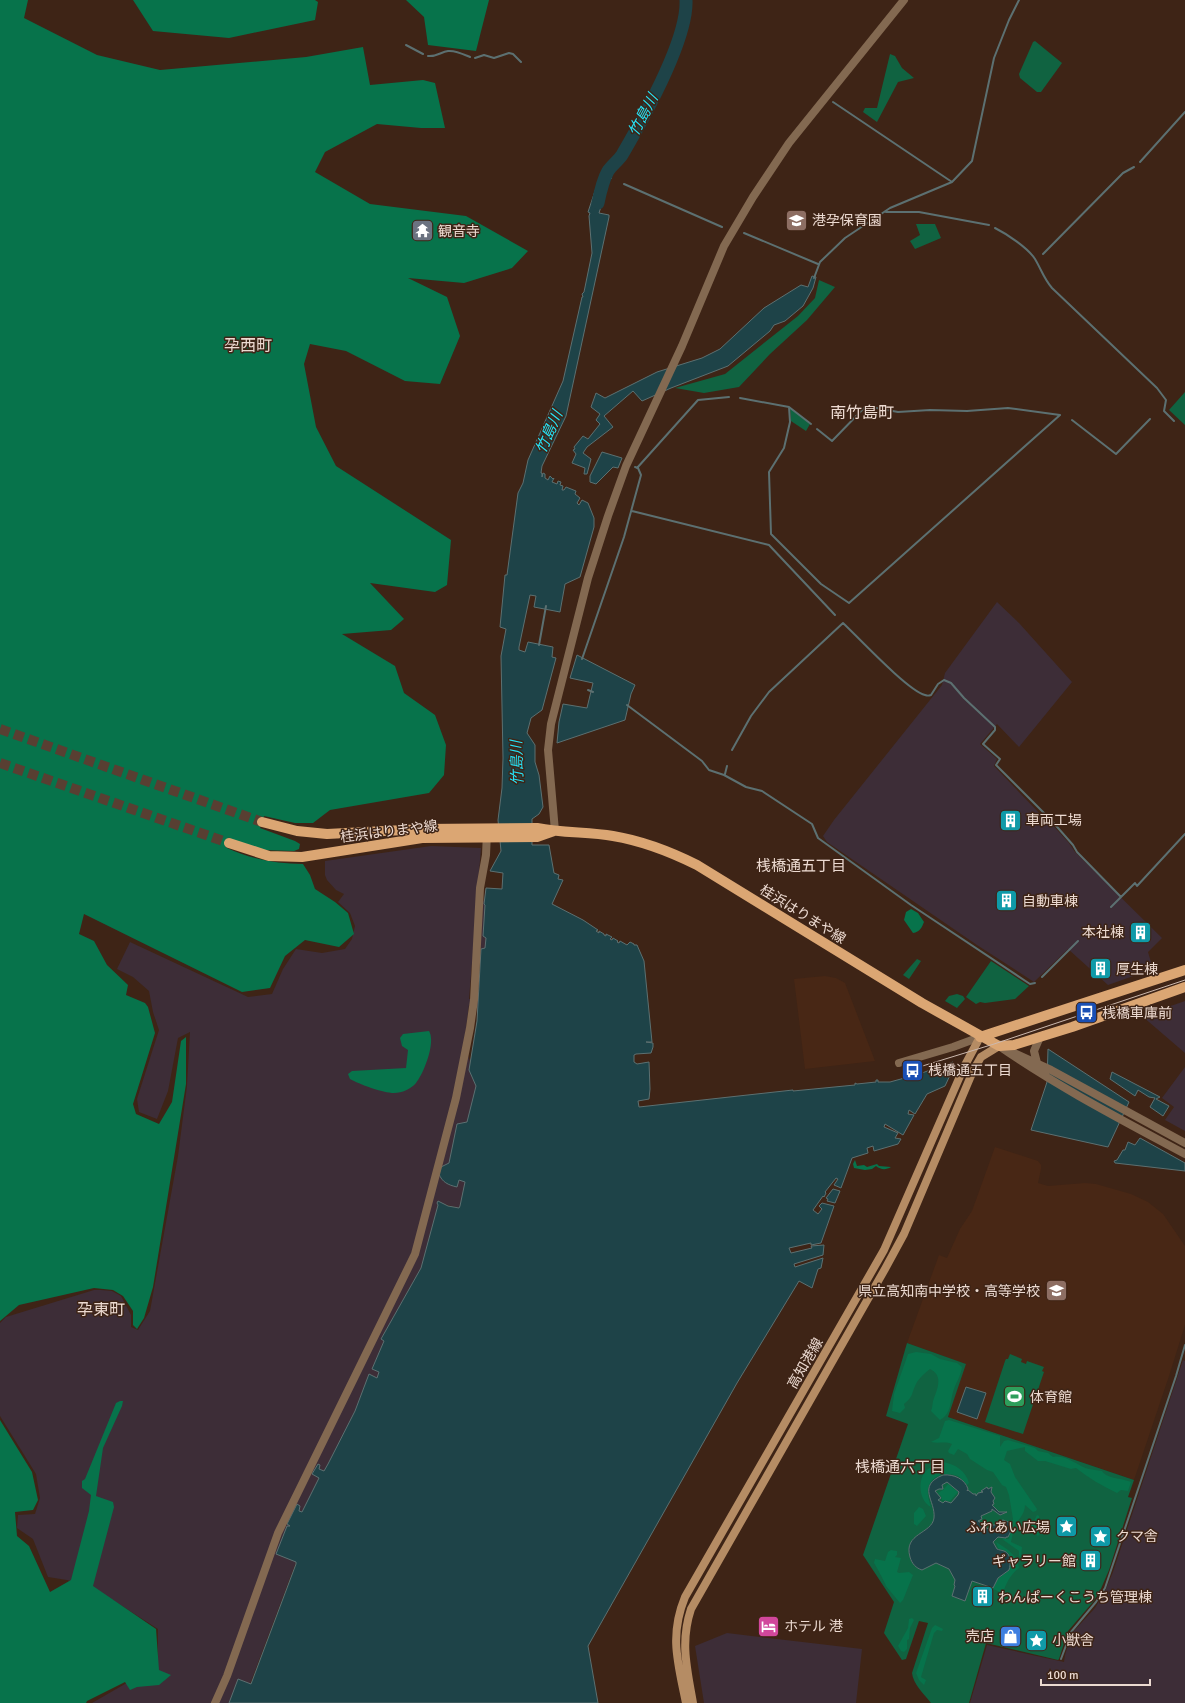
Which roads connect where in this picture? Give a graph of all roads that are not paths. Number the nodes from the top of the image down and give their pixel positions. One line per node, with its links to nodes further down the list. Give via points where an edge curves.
1 (904, 0): 3 (street, via 764,178 724,246 626,466 588,578 554,709 548,750)
2 (262, 822): 4 (main road, 桂浜はりまや線, via 297,831 327,834 423,829)
3 (555, 831): 4 (main road, 桂浜はりまや線); 8 (main road, 桂浜はりまや線, via 627,839 666,850 687,860)
4 (491, 833): 5 (main road, 桂浜はりまや線, via 422,838 302,857 269,856); 16 (street, via 481,875 470,1028 456,1098 415,1254 278,1533)
5 (229, 844)
6 (1185, 970): 8 (main road)
7 (1185, 988): 9 (main road)
8 (980, 1037): 10 (main road, 桂浜はりまや線); 11 (street); 17 (main road, 高知港線, via 964,1067 884,1250 685,1597 676,1628 676,1652)
9 (1040, 1037): 10 (main road, via 1014,1045); 12 (street, via 1034,1051)
10 (999, 1046): 12 (street); 13 (street); 18 (main road, 高知港線, via 981,1057 973,1071 904,1234 886,1269 691,1608 684,1644)
11 (899, 1063)
12 (1037, 1063): 13 (street)
13 (1049, 1073): 14 (street); 15 (street, via 1123,1120)
14 (1185, 1143)
15 (1185, 1154)
16 (215, 1703)
17 (686, 1703)
18 (693, 1703)

